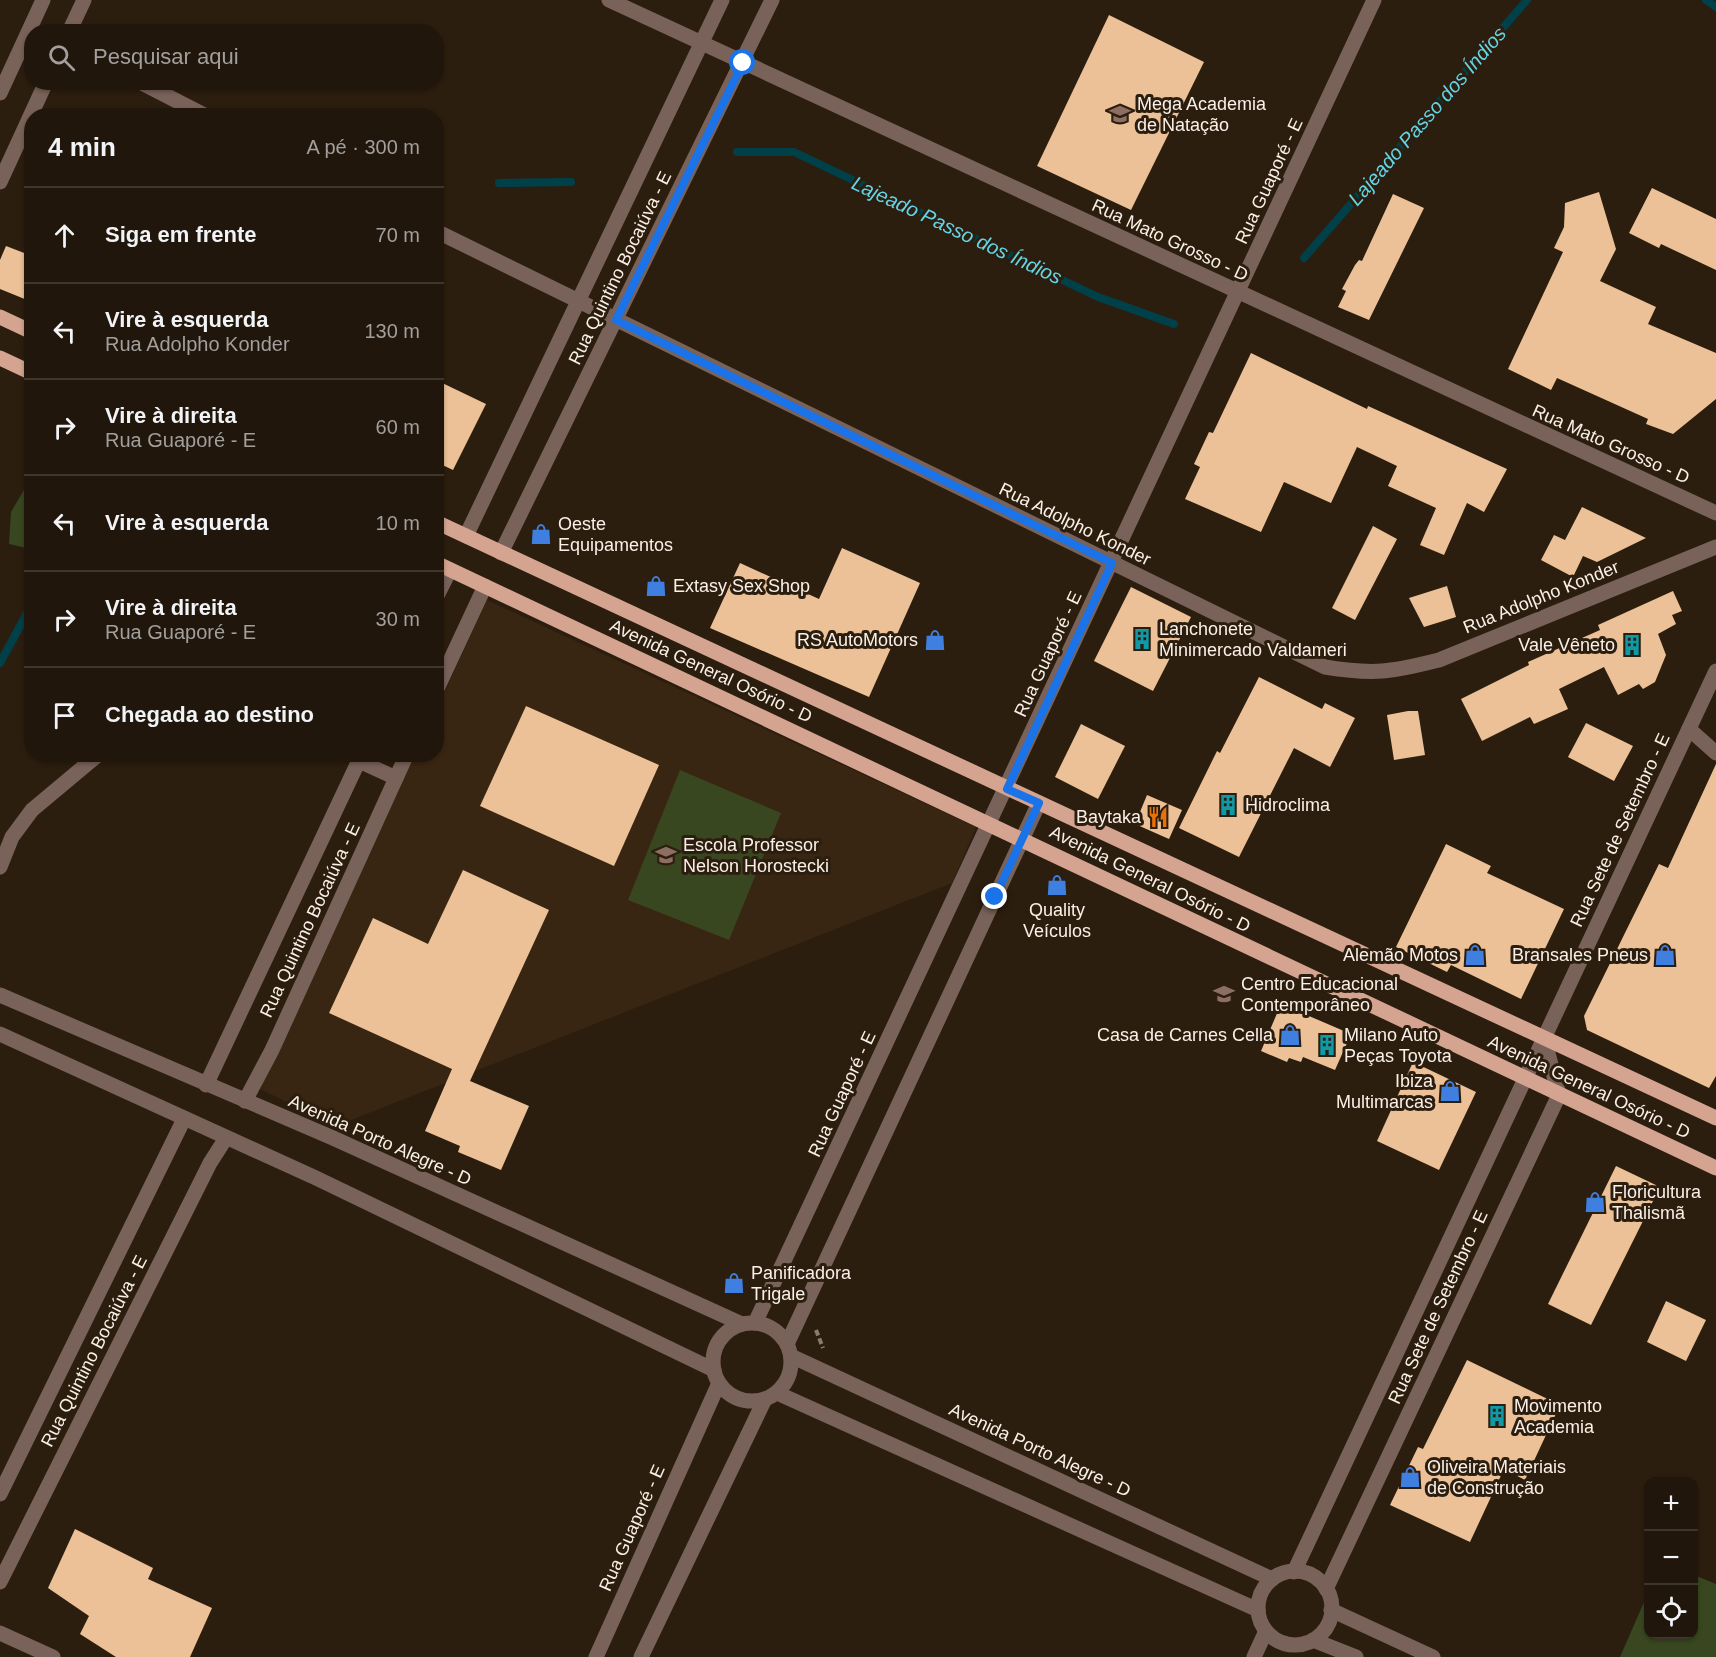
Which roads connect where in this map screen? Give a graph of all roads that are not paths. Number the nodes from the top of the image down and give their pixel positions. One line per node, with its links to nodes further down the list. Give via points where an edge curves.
1 (43, 0): 7 (street)
2 (84, 0): 8 (street)
3 (609, 0): 9 (street, Rua Mato Grosso - D)
4 (722, 0): 9 (street, Rua Quintino Bocaiúva - E)
5 (772, 0): 11 (street, Rua Quintino Bocaiúva - E)
6 (1374, 0): 20 (street, Rua Guaporé - E)
7 (36, 24)
8 (73, 24)
9 (701, 43): 11 (street, Rua Mato Grosso - D); 21 (street, Rua Quintino Bocaiúva - E)
10 (24, 48): 14 (street)
11 (743, 63): 20 (street, Rua Mato Grosso - D); 23 (street, Rua Quintino Bocaiúva - E)
12 (42, 90): 15 (street)
13 (156, 90): 16 (street)
14 (0, 93)
15 (34, 108)
16 (190, 108)
17 (24, 130): 18 (street)
18 (0, 182)
19 (444, 235): 21 (street, Rua Adolpho Konder)
20 (1238, 293): 27 (street, Rua Mato Grosso - D); 32 (street, Rua Guaporé - E)
21 (578, 301): 23 (street, Rua Adolpho Konder); 29 (street, Rua Quintino Bocaiúva - E)
22 (0, 317): 24 (main road)
23 (616, 320): 31 (street, Rua Quintino Bocaiúva - E); 32 (street, Rua Adolpho Konder)
24 (24, 328)
25 (0, 358): 26 (main road)
26 (24, 369)
27 (1716, 513)
28 (444, 526): 29 (main road, Avenida General Osório - D)
29 (466, 536): 31 (main road, Avenida General Osório - D)
30 (1716, 547): 32 (street, Rua Adolpho Konder, via 1439,660 1365,674 1324,667)
31 (501, 553): 44 (main road, Avenida General Osório - D)
32 (1112, 563): 44 (street, Rua Guaporé - E)
33 (444, 566): 34 (main road, Avenida General Osório - D)
34 (485, 586): 36 (street); 46 (main road, Avenida General Osório - D)
35 (1716, 671): 37 (street, Rua Sete de Setembro - E)
36 (444, 674)
37 (1689, 729): 38 (street); 51 (street, Rua Sete de Setembro - E)
38 (1716, 753)
39 (89, 762): 48 (street, via 32,810 12,837)
40 (359, 762): 53 (street, Rua Quintino Bocaiúva - E)
41 (368, 762): 43 (street)
42 (403, 762): 43 (street, Rua Quintino Bocaiúva - E)
43 (396, 778): 55 (street, Rua Quintino Bocaiúva - E)
44 (1007, 789): 45 (main road, Avenida General Osório - D); 46 (street, Rua Guaporé - E)
45 (1039, 803): 47 (street); 51 (main road, Avenida General Osório - D)
46 (991, 824): 47 (main road, Avenida General Osório - D); 60 (street, Rua Guaporé - E)
47 (1023, 840): 52 (main road, Avenida General Osório - D); 61 (street, via 801,1314)
48 (0, 867)
49 (0, 995): 53 (street, Avenida Porto Alegre - D)
50 (0, 1034): 56 (street)
51 (1544, 1038): 52 (street, Rua Sete de Setembro - E); 54 (street); 57 (main road, Avenida General Osório - D)
52 (1525, 1079): 54 (main road, Avenida General Osório - D); 65 (street, Rua Sete de Setembro - E)
53 (206, 1085): 55 (street, Avenida Porto Alegre - D)
54 (1559, 1095): 59 (main road, Avenida General Osório - D); 68 (street, Rua Sete de Setembro - E)
55 (245, 1101): 60 (street, Avenida Porto Alegre - D)
56 (184, 1119): 58 (street); 64 (street, Rua Quintino Bocaiúva - E)
57 (1716, 1119)
58 (225, 1138): 62 (street, via 316,1178); 67 (street, Rua Quintino Bocaiúva - E)
59 (1716, 1168)
60 (748, 1324): 61 (street, via 768,1326 779,1333); 62 (street, via 722,1337 713,1359)
61 (789, 1350): 63 (street, via 786,1382); 66 (street, Avenida Porto Alegre - D, via 824,1372)
62 (716, 1376): 63 (street, via 727,1393 739,1399); 75 (street, Rua Guaporé - E)
63 (771, 1396): 69 (street); 76 (street)
64 (0, 1494)
65 (1294, 1572): 66 (street); 68 (street, via 1307,1573)
66 (1272, 1579): 69 (street, via 1259,1598)
67 (0, 1582)
68 (1326, 1589): 70 (street)
69 (1258, 1610): 71 (street)
70 (1331, 1610): 73 (street, via 1326,1628); 79 (street)
71 (1266, 1631): 73 (street, via 1282,1643); 77 (street)
72 (0, 1633): 74 (street)
73 (1303, 1647): 78 (street)
74 (53, 1657)
75 (596, 1657)
76 (641, 1657)
77 (1254, 1657)
78 (1356, 1657)
79 (1433, 1657)

